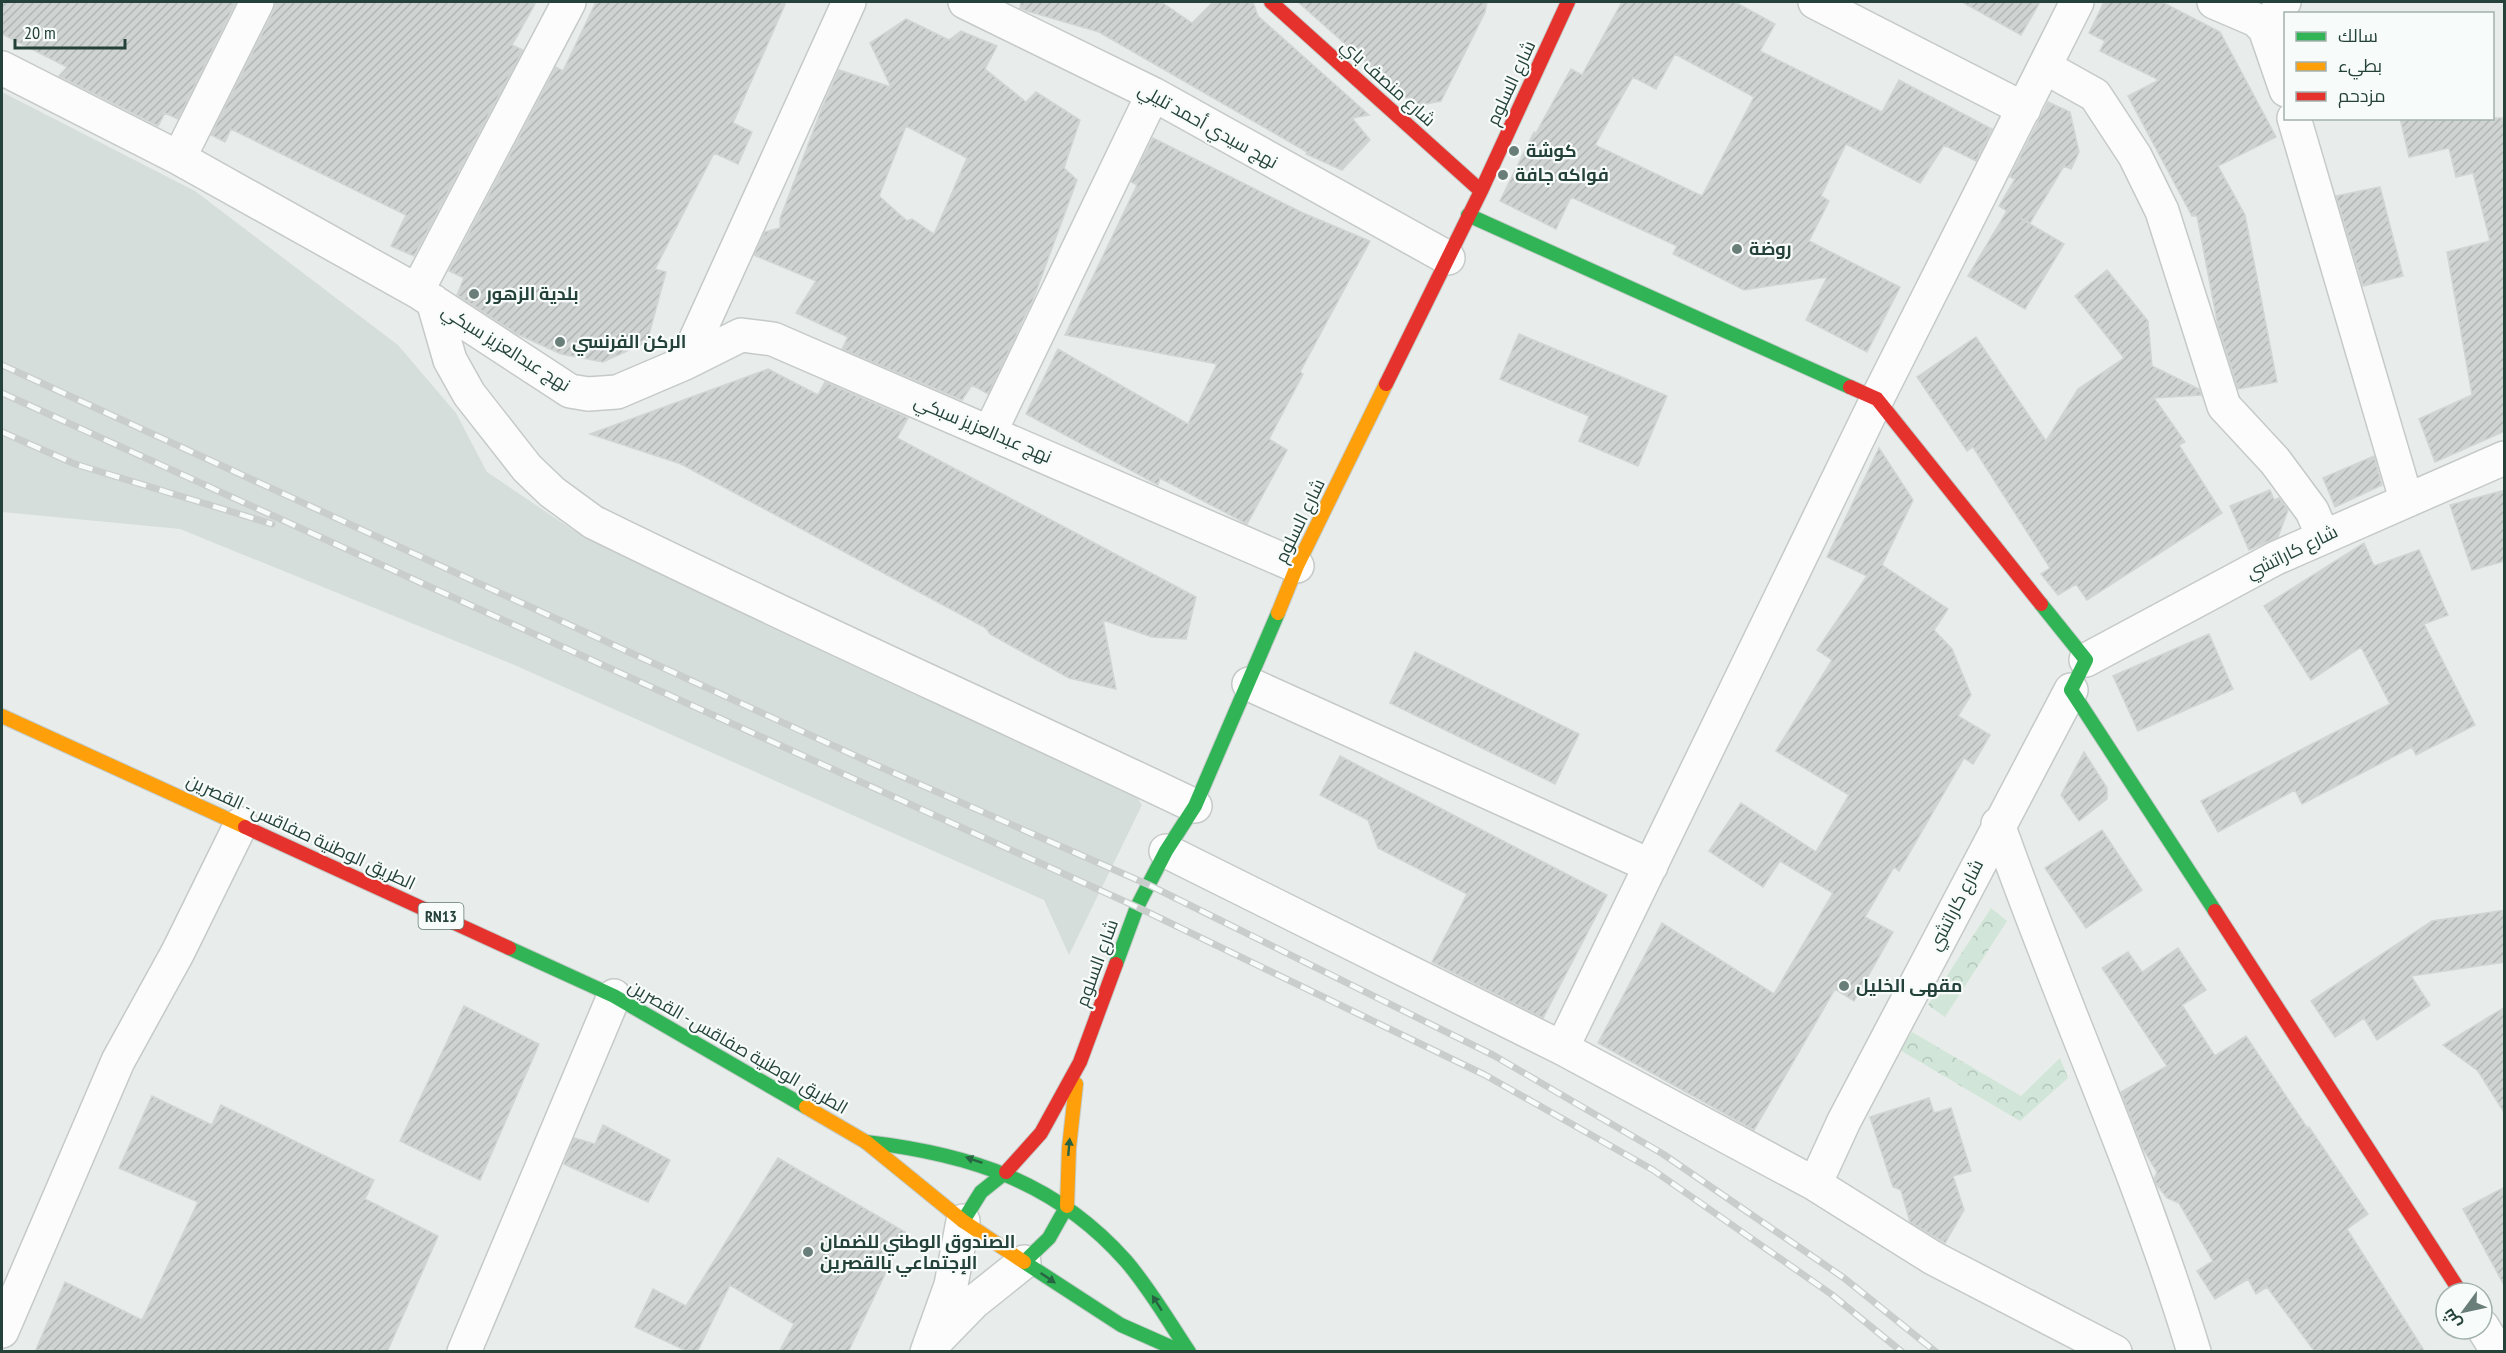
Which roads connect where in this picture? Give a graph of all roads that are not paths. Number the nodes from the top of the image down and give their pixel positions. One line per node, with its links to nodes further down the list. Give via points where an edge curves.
1 (257, 2): 18 (street)
2 (569, 2): 22 (street)
3 (849, 2): 23 (street)
4 (965, 2): 15 (street, نهج سيدي أحمد تليلي)
5 (1271, 2): 19 (street, شارع منصف باي)
6 (1568, 2): 19 (street, شارع السلوم)
7 (1815, 2): 16 (street)
8 (2077, 2): 12 (street)
9 (2214, 2): 11 (street, via 2256,20)
10 (2284, 2): 11 (street)
11 (2265, 29): 14 (street)
12 (2045, 67): 16 (street); 28 (street, via 2095,95 2135,156 2162,211 2224,406 2275,461 2312,511)
13 (2, 68): 18 (street, نهج عبدالعزيز سبكي)
14 (2284, 84)
15 (1153, 94): 21 (street, نهج سيدي أحمد تليلي); 25 (street)
16 (2024, 109): 24 (street)
17 (2295, 120): 27 (street)
18 (179, 158): 22 (street, نهج عبدالعزيز سبكي)
19 (1481, 191): 20 (street, شارع السلوم)
20 (1467, 215): 21 (street, شارع السلوم); 24 (street)
21 (1448, 258): 29 (street, شارع السلوم)
22 (425, 296): 23 (street, نهج عبدالعزيز سبكي, via 570,390 588,394 617,392); 34 (street, via 450,360 469,394 526,468 593,522 772,610)
23 (685, 363): 25 (street, نهج عبدالعزيز سبكي, via 741,335 757,335)
24 (1877, 399): 30 (street); 38 (street)
25 (990, 432): 29 (street, نهج عبدالعزيز سبكي)
26 (2505, 458): 27 (street, شارع كاراتشي)
27 (2406, 499): 28 (street, شارع كاراتشي)
28 (2323, 536): 30 (street, شارع كاراتشي)
29 (1297, 566): 31 (street, شارع السلوم)
30 (2086, 660): 32 (street)
31 (1250, 684): 34 (street, شارع السلوم); 38 (street)
32 (2071, 690): 36 (street, شارع كاراتشي); 48 (street)
33 (2, 716): 35 (street, الطريق الوطنية صفاقس - القصرين / RN13)
34 (1195, 806): 37 (street, شارع السلوم)
35 (240, 824): 39 (street, الطريق الوطنية صفاقس - القصرين / RN13); 49 (street, via 178,952 118,1061)
36 (1998, 824): 44 (street, شارع كاراتشي); 55 (street, via 2169,1270)
37 (1166, 851): 40 (street); 41 (street, شارع السلوم, via 1137,908)
38 (1651, 866): 40 (street)
39 (614, 996): 42 (street, الطريق الوطنية صفاقس - القصرين / RN13); 51 (street)
40 (1562, 1048): 44 (street)
41 (1080, 1062): 43 (street, شارع السلوم, via 1041,1133); 45 (street, شارع السلوم, one-way to 41, via 1069,1149)
42 (866, 1143): 43 (street, الطريق الوطنية صفاقس - القصرين, one-way to 42, via 914,1146); 46 (street, الطريق الوطنية صفاقس - القصرين)
43 (1006, 1172): 45 (street, الطريق الوطنية صفاقس - القصرين); 46 (street, شارع السلوم, via 981,1192)
44 (1815, 1184): 54 (street, via 1933,1258)
45 (1067, 1206): 47 (street, via 1049,1238); 53 (street, الطريق الوطنية صفاقس - القصرين, one-way to 45, via 1125,1260)
46 (963, 1221): 47 (street, الطريق الوطنية صفاقس - القصرين); 50 (street, via 951,1285)
47 (1024, 1262): 50 (street, via 974,1302); 52 (street, الطريق الوطنية صفاقس - القصرين, one-way to 52, via 1121,1325)
48 (2454, 1281)
49 (2, 1331)
50 (928, 1349)
51 (464, 1352)
52 (1182, 1352)
53 (1189, 1352)
54 (2115, 1352)
55 (2194, 1352)

